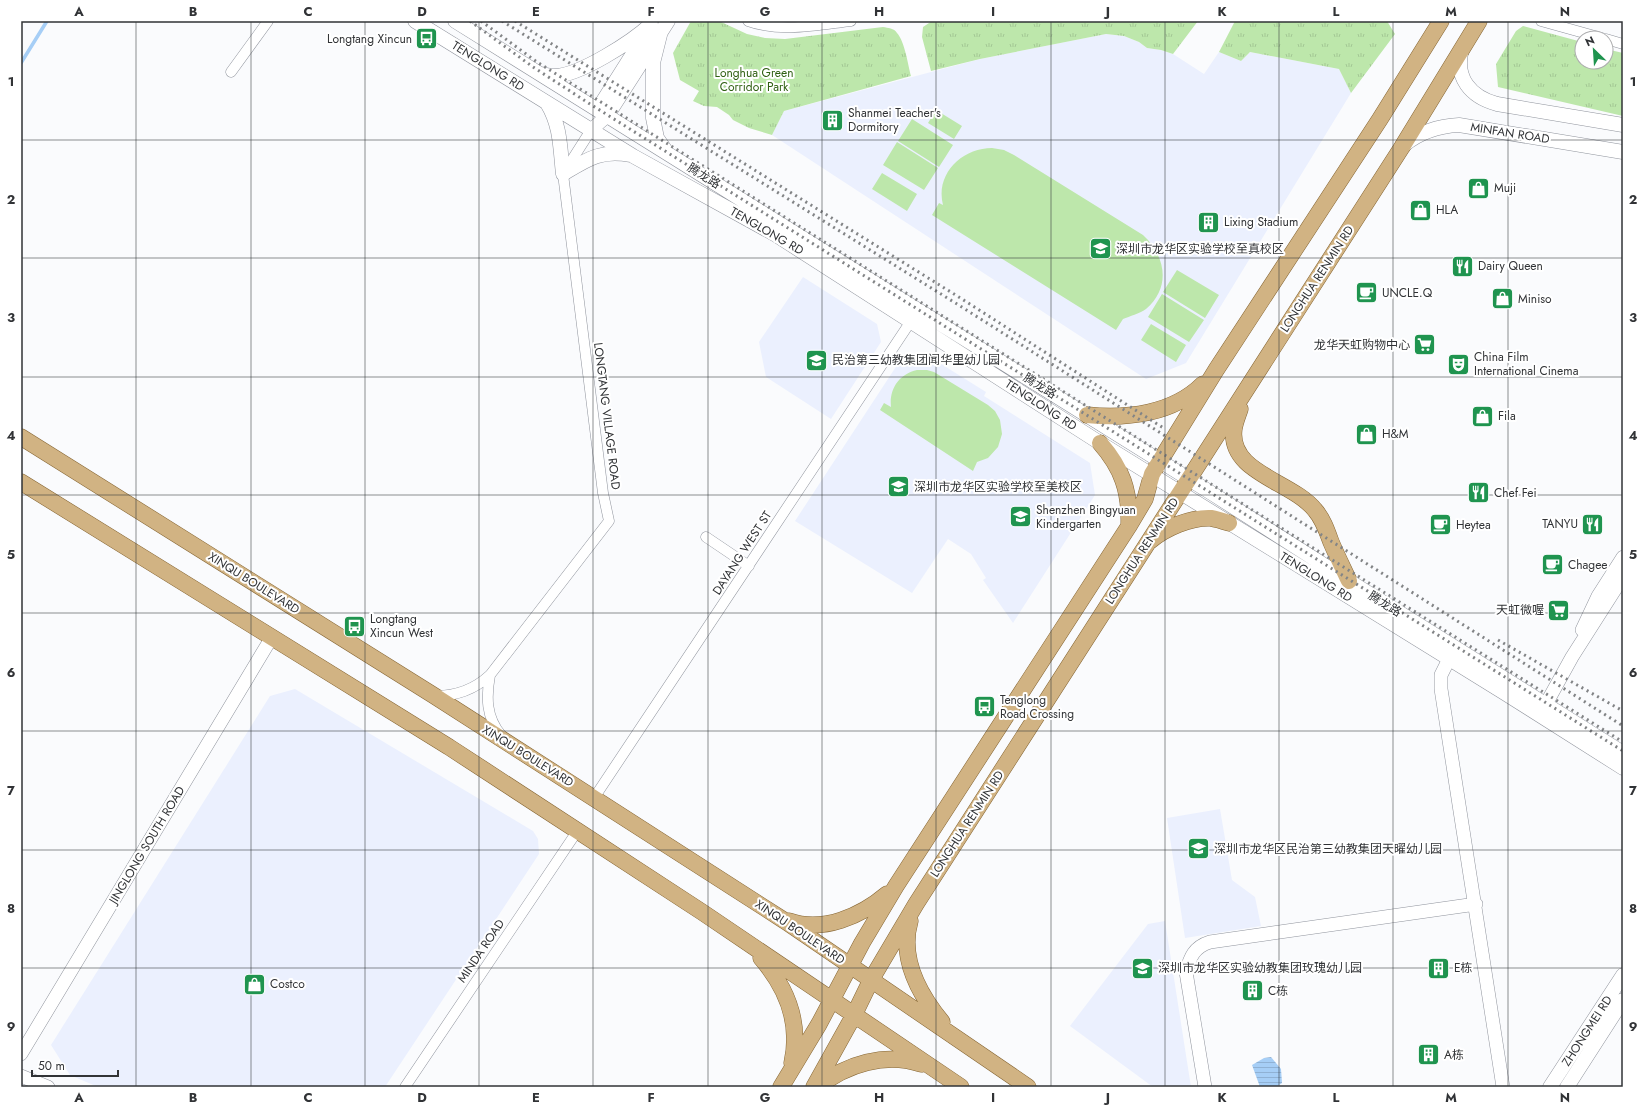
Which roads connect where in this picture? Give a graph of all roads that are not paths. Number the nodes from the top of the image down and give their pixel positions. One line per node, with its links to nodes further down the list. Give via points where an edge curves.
1 (268, 21): 12 (street)
2 (415, 21): 14 (main road, TENGLONG RD)
3 (455, 21): 13 (main road, 腾龙路)
4 (748, 21): 5 (street, via 790,27)
5 (851, 21)
6 (1441, 21): 24 (main road, LONGHUA RENMIN RD)
7 (1479, 21): 11 (main road, LONGHUA RENMIN RD)
8 (1542, 21): 10 (street)
9 (658, 24): 13 (main road, via 624,46 575,71 554,76); 15 (main road); 20 (main road, via 653,63 653,118 657,138)
10 (1574, 30)
11 (1462, 50): 16 (main road, via 1462,76 1471,90 1481,98 1497,104); 18 (main road, LONGHUA RENMIN RD)
12 (231, 72)
13 (541, 74): 15 (main road, 腾龙路)
14 (546, 102): 17 (main road, TENGLONG RD); 22 (main road, via 559,131)
15 (602, 112): 17 (street); 20 (main road, 腾龙路)
16 (1623, 125)
17 (591, 130): 21 (main road, TENGLONG RD); 22 (street)
18 (1402, 147): 19 (main road, MINFAN ROAD, via 1426,132 1459,124); 25 (main road, LONGHUA RENMIN RD)
19 (1623, 152)
20 (667, 153): 26 (main road, 腾龙路)
21 (633, 156): 22 (main road, via 608,154 588,158); 23 (main road, TENGLONG RD, via 776,235)
22 (563, 174): 45 (street, LONGTANG VILLAGE ROAD, via 609,521)
23 (911, 321): 28 (main road, TENGLONG RD); 39 (street, DAYANG WEST ST)
24 (1216, 370): 26 (main road, via 1195,391 1158,410 1112,417); 29 (main road, LONGHUA RENMIN RD)
25 (1250, 383): 31 (main road, LONGHUA RENMIN RD); 41 (main road, via 1234,424 1237,451 1249,466 1293,491 1310,504 1322,519)
26 (1088, 415): 29 (main road, 腾龙路)
27 (21, 437): 46 (main road, XINQU BOULEVARD)
28 (1100, 443): 30 (main road, TENGLONG RD); 35 (main road, via 1111,455 1124,482 1128,503)
29 (1160, 461): 30 (main road, LONGHUA RENMIN RD); 31 (main road, 腾龙路)
30 (1152, 474): 33 (main road, TENGLONG RD); 35 (main road, LONGHUA RENMIN RD, via 1145,499)
31 (1189, 479): 33 (main road, LONGHUA RENMIN RD); 41 (main road, 腾龙路)
32 (21, 482): 42 (main road)
33 (1180, 492): 34 (main road, TENGLONG RD); 37 (main road, LONGHUA RENMIN RD)
34 (1229, 523): 37 (main road, via 1212,518 1199,519 1169,529); 44 (main road, TENGLONG RD)
35 (1128, 526): 52 (main road, LONGHUA RENMIN RD)
36 (706, 537): 39 (street)
37 (1148, 543): 53 (main road, LONGHUA RENMIN RD)
38 (1623, 557): 43 (street, via 1593,606)
39 (749, 566): 50 (street, DAYANG WEST ST)
40 (1623, 577): 43 (street)
41 (1349, 581): 47 (main road, 腾龙路)
42 (272, 637): 51 (main road); 64 (street, JINGLONG SOUTH ROAD)
43 (1572, 657): 47 (street)
44 (1449, 659): 49 (main road, TENGLONG RD); 54 (street, via 1442,675 1441,689)
45 (490, 675): 46 (street, LONGTANG VILLAGE ROAD, via 467,690 446,696); 48 (street, via 487,701 490,718)
46 (433, 696): 48 (main road, XINQU BOULEVARD)
47 (1546, 704): 49 (main road, 腾龙路)
48 (510, 745): 50 (main road, XINQU BOULEVARD)
49 (1620, 756)
50 (594, 798): 55 (main road, XINQU BOULEVARD)
51 (578, 830): 56 (main road); 69 (street, MINDA ROAD)
52 (896, 886): 55 (main road, via 863,911 837,922 804,924); 57 (main road, LONGHUA RENMIN RD)
53 (916, 904): 59 (main road, LONGHUA RENMIN RD); 63 (main road, via 908,927 909,964 920,991)
54 (1476, 904): 74 (street, via 1210,942 1196,948 1186,972); 75 (street)
55 (778, 917): 57 (main road, XINQU BOULEVARD)
56 (747, 944): 60 (main road); 67 (main road, via 776,977 790,1009 796,1032)
57 (850, 966): 59 (main road, XINQU BOULEVARD); 60 (main road, LONGHUA RENMIN RD)
58 (1623, 975): 76 (main road, ZHONGMEI RD)
59 (871, 980): 62 (main road, LONGHUA RENMIN RD); 63 (main road, XINQU BOULEVARD)
60 (833, 1000): 62 (main road); 67 (main road, LONGHUA RENMIN RD)
61 (1623, 1000): 77 (main road, ZHONGMEI RD)
62 (854, 1015): 65 (main road); 70 (main road, LONGHUA RENMIN RD)
63 (954, 1036): 73 (main road, XINQU BOULEVARD)
64 (21, 1054)
65 (933, 1068): 71 (main road, via 910,1061 872,1061 846,1069); 72 (main road)
66 (21, 1076): 68 (street)
67 (784, 1083)
68 (48, 1087)
69 (405, 1087)
70 (814, 1087)
71 (818, 1087)
72 (961, 1087)
73 (1028, 1087)
74 (1205, 1087)
75 (1503, 1087)
76 (1550, 1087)
77 (1567, 1087)

